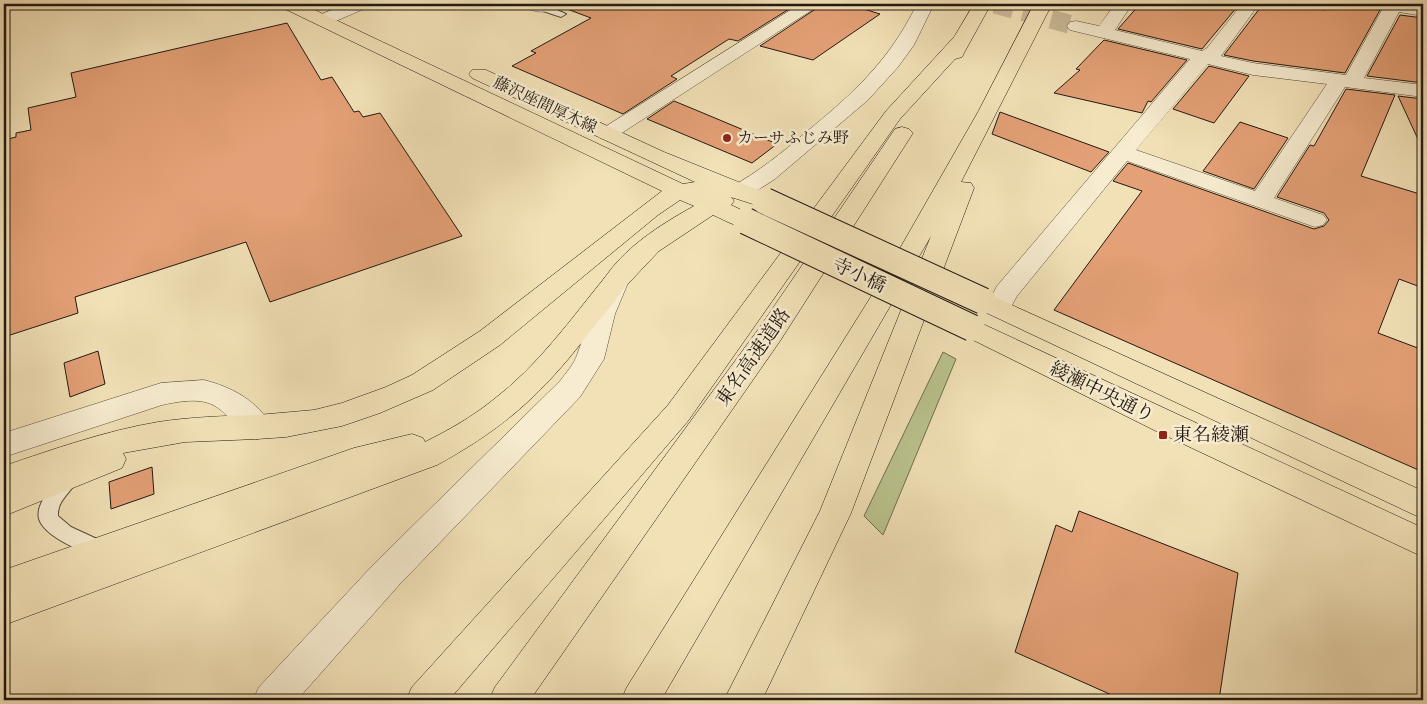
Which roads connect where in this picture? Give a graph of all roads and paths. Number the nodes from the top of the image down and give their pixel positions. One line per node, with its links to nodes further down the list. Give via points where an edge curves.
1 (290, 4): 11 (main road, 藤沢座間厚木線)
2 (812, 4): 20 (street)
3 (925, 4): 23 (street, via 898,56 856,102 773,170)
4 (982, 4): 15 (main road, 東名高速道路)
5 (1042, 4): 16 (main road)
6 (1123, 4): 14 (street)
7 (1251, 4): 17 (street, via 1214,52)
8 (1390, 4): 10 (street); 18 (street)
9 (541, 5): 12 (lane)
10 (1418, 8)
11 (338, 10): 20 (main road, 藤沢座間厚木線); 22 (main road, 藤沢座間厚木線)
12 (561, 14)
13 (1076, 26): 14 (street)
14 (1105, 31): 17 (street)
15 (964, 38): 43 (main road, via 893,115 678,413); 44 (main road, 東名高速道路, via 770,334)
16 (1019, 52): 45 (main road, via 937,204 844,365); 46 (main road, via 905,331 835,514)
17 (1206, 57): 18 (street, via 1253,69); 21 (street, via 1198,62)
18 (1346, 82): 19 (street); 25 (street)
19 (1423, 91)
20 (607, 134): 23 (main road, 藤沢座間厚木線)
21 (1122, 152): 25 (street); 29 (street, via 1006,292)
22 (680, 191): 23 (main road); 26 (main road, 藤沢座間厚木線); 31 (main road, via 644,215 471,352 443,370 349,413 281,427)
23 (735, 191): 24 (main road, 藤沢座間厚木線); 26 (main road)
24 (765, 201): 29 (main road, 寺小橋, bridge)
25 (1260, 201): 27 (street)
26 (711, 206): 28 (main road, via 647,246); 30 (main road, 寺小橋, bridge)
27 (1315, 220)
28 (615, 282): 39 (main road, via 542,371 505,407 454,442 426,456); 42 (street, via 590,359 576,381 387,574)
29 (990, 304): 37 (main road, 綾瀬中央通り)
30 (972, 328): 38 (main road, 綾瀬中央通り)
31 (257, 427): 32 (main road); 33 (street, via 226,399 210,391 187,389 161,394)
32 (217, 428): 34 (main road, via 162,440); 35 (main road, via 154,435 104,446)
33 (4, 445)
34 (71, 477): 36 (main road); 39 (lane, via 52,498 48,510 51,525 66,536)
35 (4, 479)
36 (4, 503)
37 (1423, 506)
38 (1423, 543)
39 (112, 558): 40 (main road); 41 (main road)
40 (4, 585)
41 (4, 609)
42 (272, 700)
43 (425, 700)
44 (508, 700)
45 (640, 700)
46 (743, 700)

